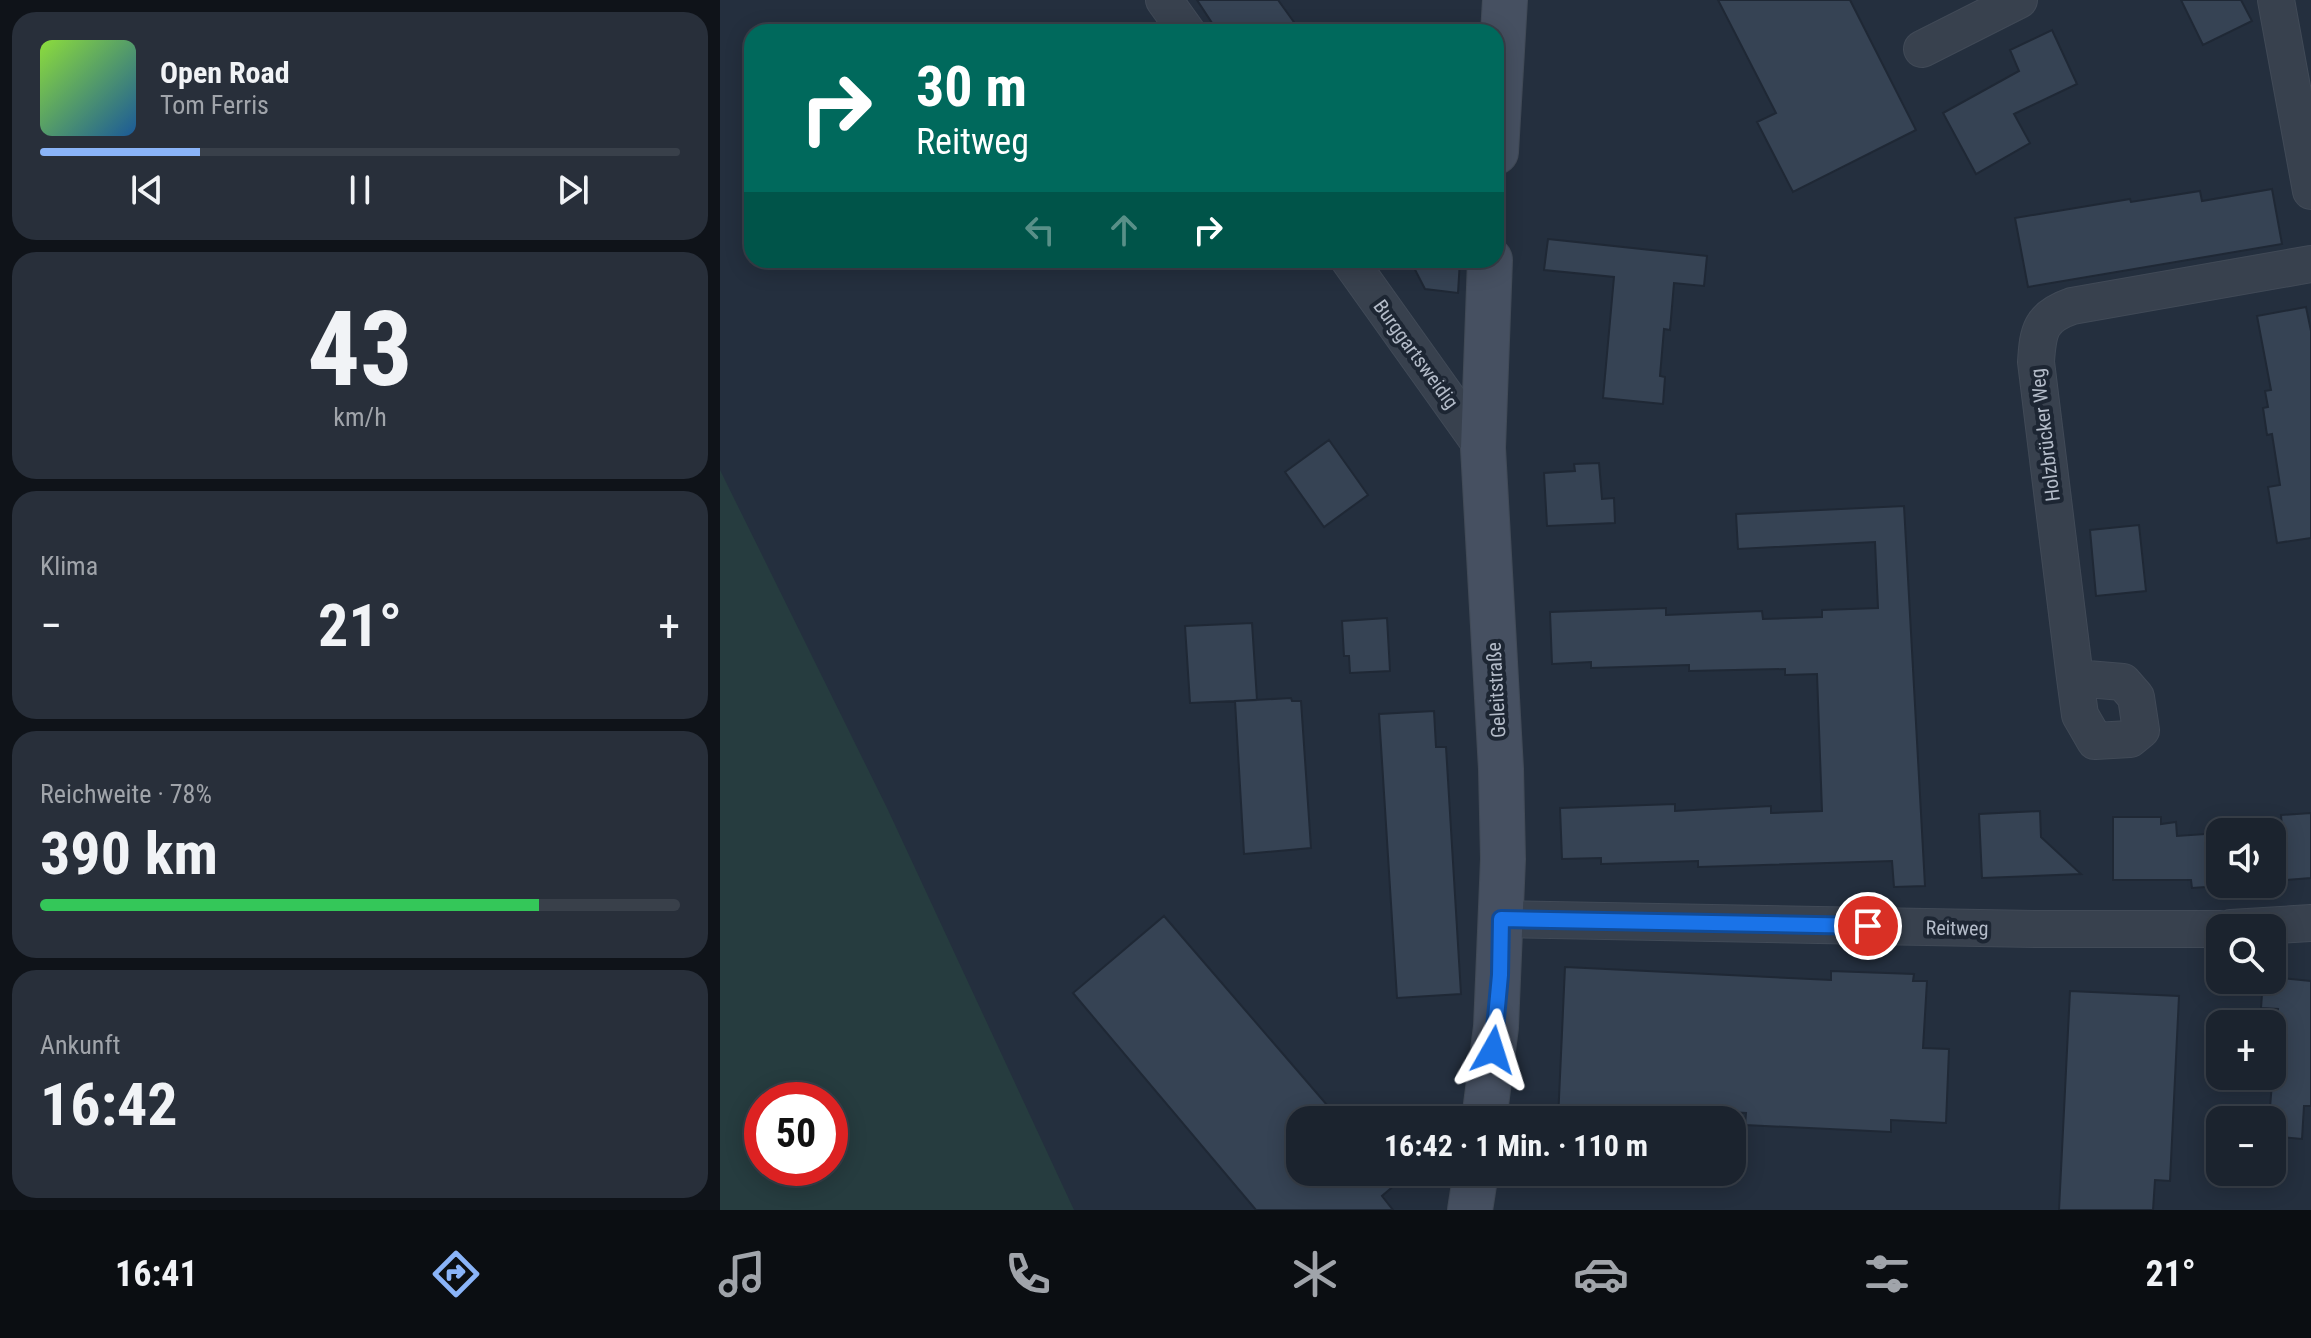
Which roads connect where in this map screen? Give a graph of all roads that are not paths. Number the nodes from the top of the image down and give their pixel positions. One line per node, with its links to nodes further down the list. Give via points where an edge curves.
1 (1164, 0): 5 (street)
2 (1505, 0): 6 (main road)
3 (2019, 0): 7 (street)
4 (2276, 0): 8 (street)
5 (1181, 24)
6 (1504, 24)
7 (1922, 49)
8 (2311, 191)
9 (2311, 264): 13 (street, Holzbrücker Weg, via 2072,306 2040,329 2036,362)
10 (1355, 268): 12 (street, Burggartsweidig)
11 (1490, 268): 12 (main road, Geleitstraße)
12 (1483, 448): 14 (main road, Geleitstraße, via 1501,769)
13 (2075, 678)
14 (1501, 919): 17 (street, Reitweg); 18 (main road, Geleitstraße)
15 (2311, 923): 16 (street)
16 (2286, 925)
17 (2206, 929)
18 (1486, 1106)
19 (1474, 1186): 20 (main road)
20 (1470, 1210)

